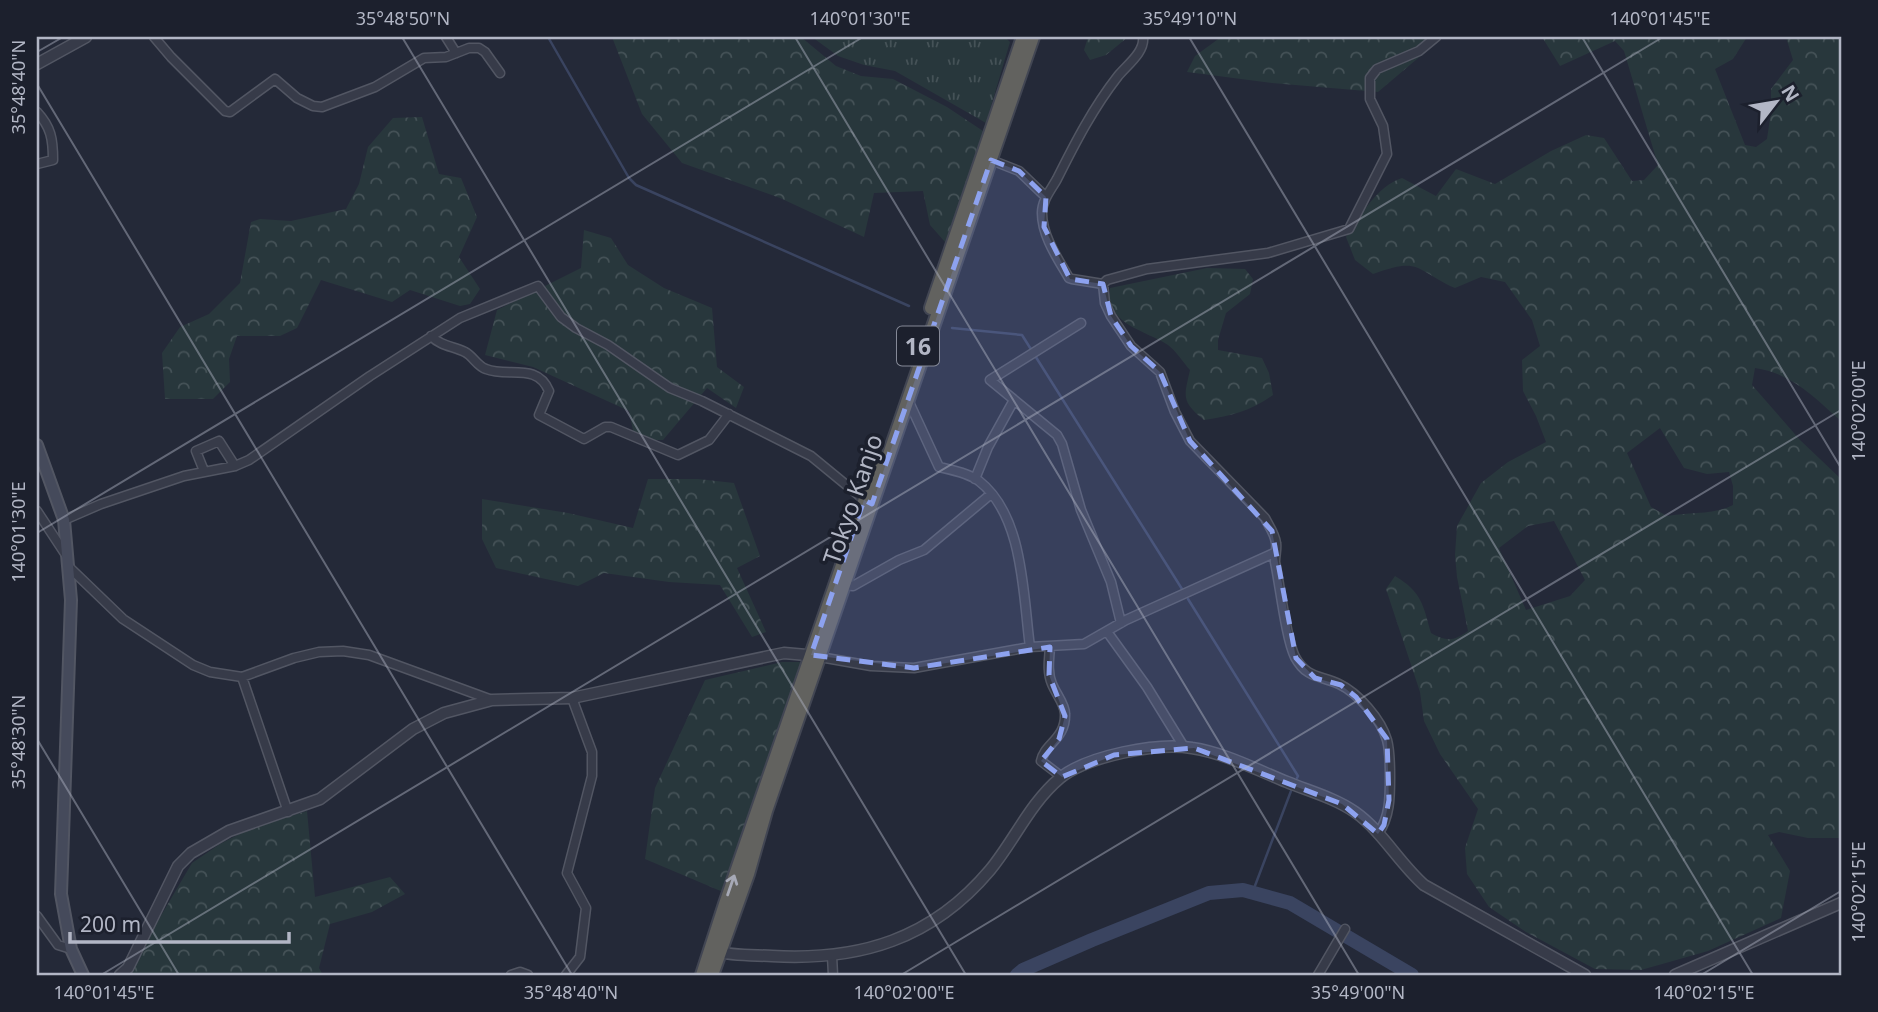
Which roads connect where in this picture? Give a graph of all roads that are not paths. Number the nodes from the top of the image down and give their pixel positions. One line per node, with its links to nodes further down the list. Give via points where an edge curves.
1 (86, 37): 9 (street)
2 (154, 37): 8 (street, via 230,112 275,79 297,98 322,107 384,82 424,58)
3 (446, 37): 8 (street)
4 (1023, 37): 26 (highway, Tokyo Kanjo / 16)
5 (1033, 37): 12 (highway, Tokyo Kanjo / 16)
6 (1143, 37): 14 (street, via 1142,48 1101,99)
7 (1436, 37): 15 (street, via 1419,51 1377,69 1370,78 1370,99 1383,127 1387,154 1349,229 1268,253 1147,269)
8 (456, 53): 10 (street, via 478,48)
9 (37, 64)
10 (500, 73)
11 (37, 112): 13 (street, via 46,121 53,141 53,160)
12 (991, 160): 14 (street, via 1019,171); 18 (highway, Tokyo Kanjo / 16)
13 (37, 164)
14 (1046, 197): 15 (street, via 1044,227 1069,278)
15 (1102, 284): 29 (street, via 1111,316 1130,346 1160,372 1190,441 1265,519 1277,545)
16 (1081, 323): 19 (street, via 990,380)
17 (431, 336): 20 (street, via 474,311 538,286 561,317 576,328 670,388); 20 (street, via 467,353 483,368 531,373 550,391 539,415 584,439 611,427 678,455 709,440); 22 (street)
18 (908, 400): 24 (street, via 939,467); 26 (highway, Tokyo Kanjo / 16)
19 (1014, 400): 24 (street); 32 (street, via 1062,444)
20 (729, 414): 26 (street, via 811,456)
21 (37, 445): 28 (main road)
22 (235, 466): 23 (street); 23 (street, via 219,441 196,451)
23 (204, 471): 28 (street)
24 (975, 479): 25 (street)
25 (991, 494): 31 (street, via 924,550 853,586); 34 (street, via 1017,548)
26 (868, 502): 31 (highway, Tokyo Kanjo / 16); 36 (highway, Tokyo Kanjo / 16)
27 (37, 511): 30 (street)
28 (64, 520): 30 (main road)
29 (1274, 553): 32 (street); 43 (street, via 1296,658 1315,678 1341,685 1356,697 1387,739 1390,800)
30 (70, 564): 37 (street, via 123,619 193,664); 47 (main road, via 61,894)
31 (844, 585): 36 (highway, Tokyo Kanjo / 16)
32 (1121, 623): 33 (street)
33 (1108, 632): 35 (street, via 1084,644); 40 (street)
34 (1030, 647): 35 (street); 36 (street, via 914,668)
35 (1050, 647): 41 (street, via 1049,676 1065,716 1059,739 1046,749 1041,761)
36 (815, 656): 38 (street, via 784,653); 48 (highway, Tokyo Kanjo / 16)
37 (242, 677): 39 (street, via 294,658 343,651 369,655); 42 (street)
38 (572, 698): 39 (street); 54 (street, via 592,752 592,776 567,873 586,908 583,943 580,957)
39 (492, 700): 42 (street, via 444,713 413,729 335,790)
40 (1184, 747): 41 (street, via 1094,760); 43 (street, via 1224,757 1327,797 1355,812)
41 (1062, 777): 49 (street, via 1041,798 990,869 949,910 893,942)
42 (288, 812): 51 (street, via 229,831 191,853 178,866 128,968)
43 (1378, 834): 59 (street, via 1424,885)
44 (1841, 903): 60 (street)
45 (37, 916): 47 (street, via 58,945)
46 (1345, 929): 58 (street)
47 (71, 949): 50 (main road)
48 (715, 951): 49 (street); 55 (highway, Tokyo Kanjo / 16); 56 (highway, Tokyo Kanjo / 16)
49 (832, 956): 57 (street)
50 (83, 975)
51 (120, 975)
52 (511, 975): 53 (street)
53 (528, 975)
54 (566, 975)
55 (702, 975)
56 (712, 975)
57 (833, 975)
58 (1318, 975)
59 (1585, 975)
60 (1675, 975)

